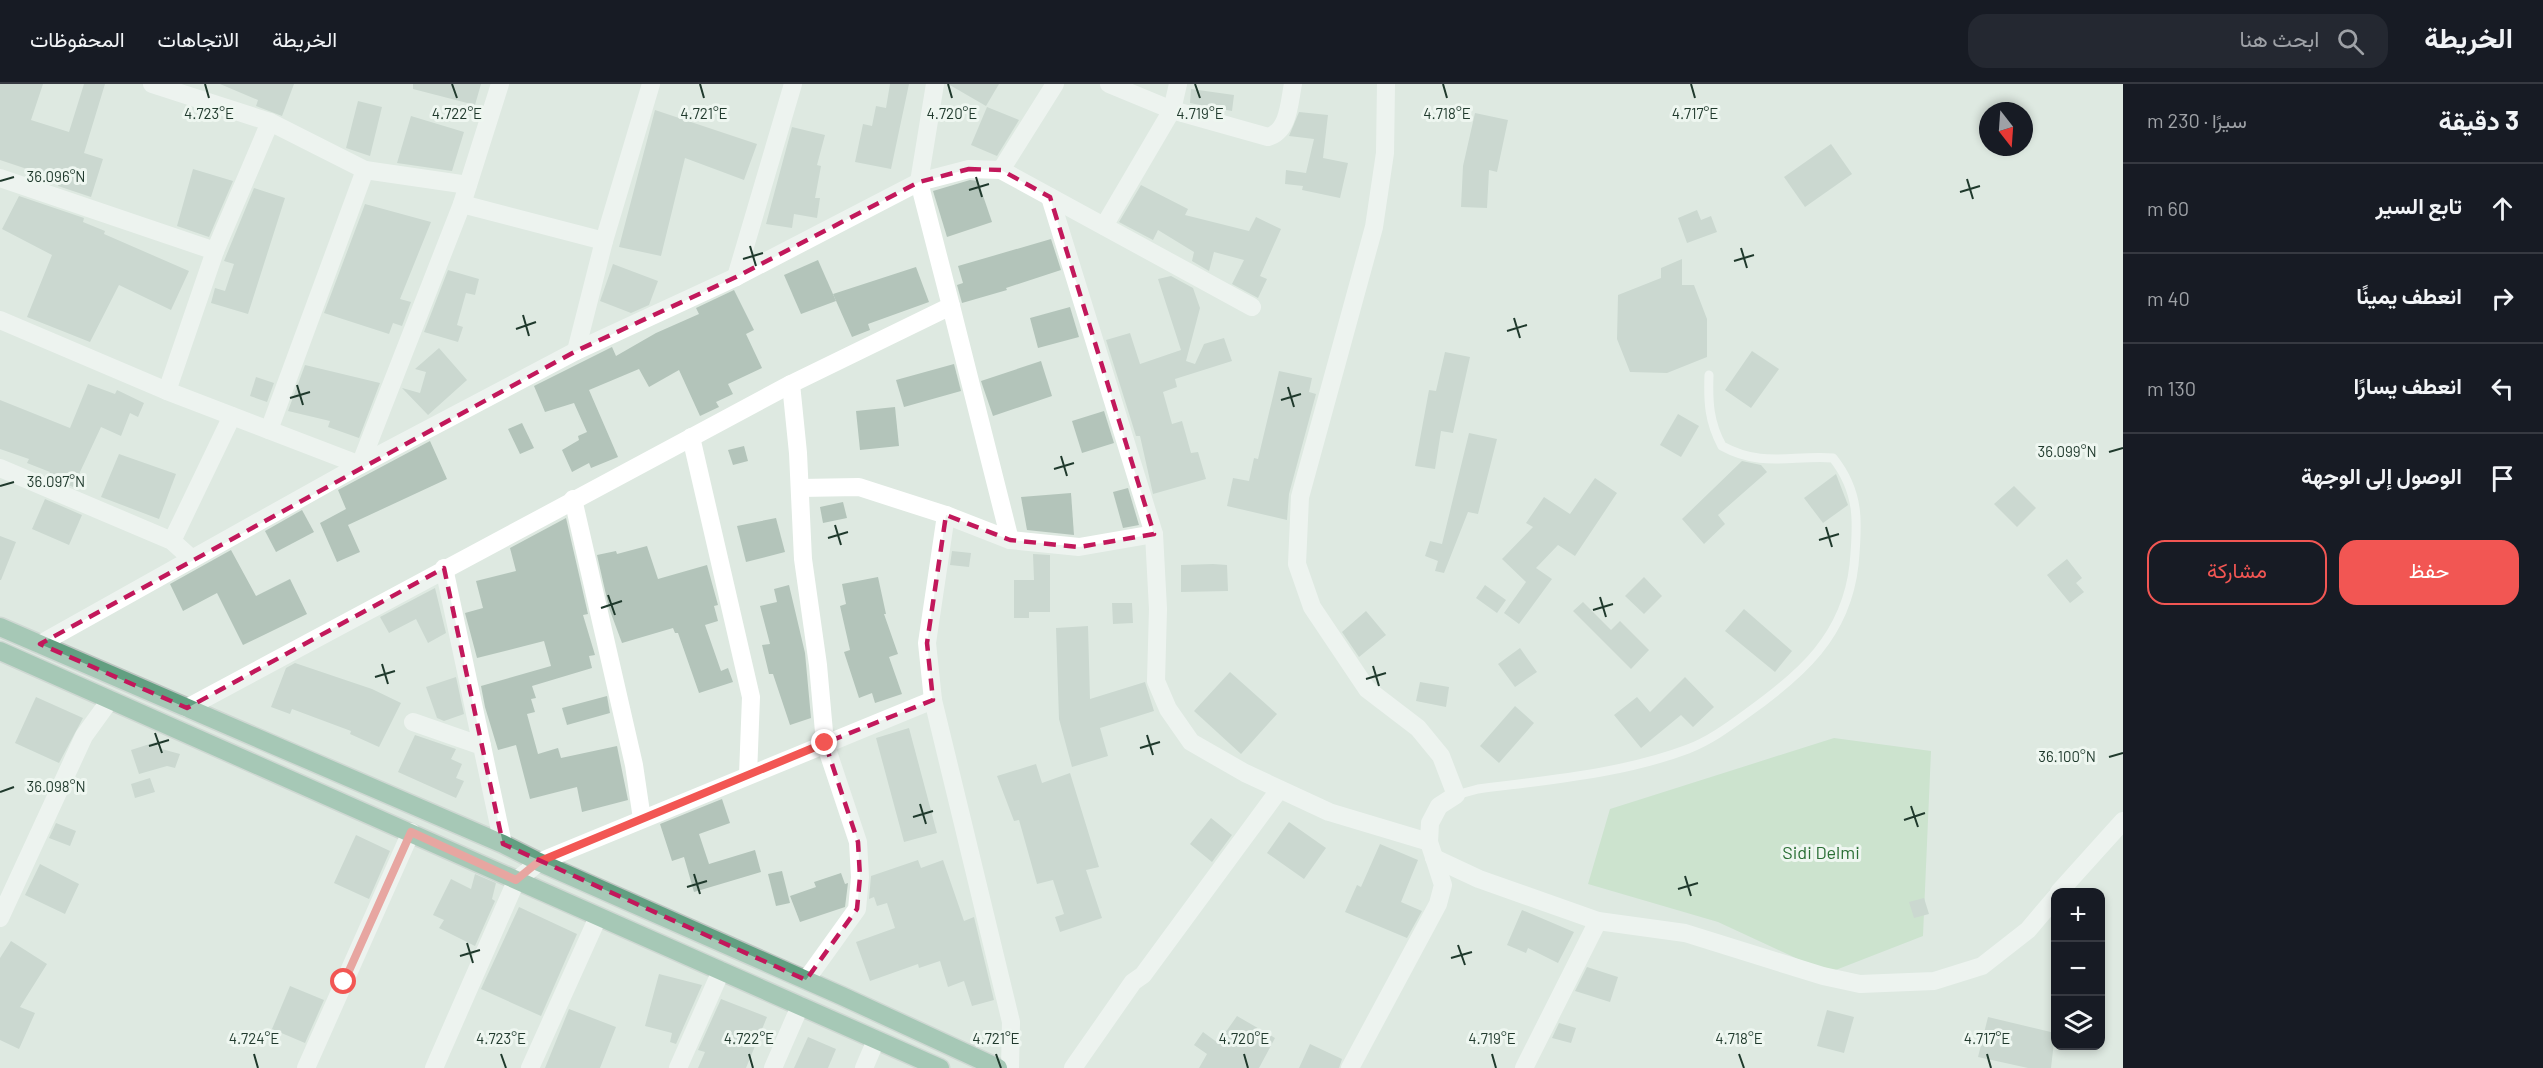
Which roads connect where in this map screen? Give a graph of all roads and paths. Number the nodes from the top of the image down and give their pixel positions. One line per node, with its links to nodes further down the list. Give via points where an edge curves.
1 (152, 84): 12 (street)
2 (500, 84): 17 (street)
3 (651, 84): 21 (street)
4 (793, 84): 23 (street)
5 (934, 84): 16 (street)
6 (1055, 84): 14 (street)
7 (1109, 84): 11 (street)
8 (1178, 84): 11 (street)
9 (1293, 84): 11 (street, via 1284,125 1268,137)
10 (1386, 84): 55 (street, via 1385,153 1374,227 1300,497 1297,564 1312,607 1367,689 1418,728 1441,756)
11 (1172, 110): 20 (street)
12 (270, 122): 13 (street); 22 (street)
13 (365, 170): 17 (street); 32 (street)
14 (1001, 170): 16 (street, via 969,169); 18 (street)
15 (0, 178): 22 (street)
16 (919, 182): 23 (street); 24 (street)
17 (468, 185): 19 (street)
18 (1050, 197): 20 (street); 39 (street)
19 (462, 204): 21 (street); 34 (street)
20 (1104, 226): 25 (street)
21 (604, 241): 27 (street)
22 (215, 251): 30 (street)
23 (736, 277): 27 (street)
24 (951, 306): 29 (street); 40 (street)
25 (1252, 307)
26 (0, 320): 30 (street)
27 (576, 351): 34 (street)
28 (1709, 375): 55 (lane, via 1712,428 1722,446 1755,460 1833,458 1846,474 1854,495 1858,531 1849,594 1832,633 1797,675 1765,701 1712,738 1687,750 1621,768)
29 (790, 384): 33 (street); 36 (street)
30 (167, 391): 31 (street)
31 (232, 416): 32 (street); 41 (street)
32 (269, 430): 34 (street)
33 (691, 437): 37 (street); 53 (street, via 751,697)
34 (360, 465): 42 (street)
35 (0, 468): 41 (street)
36 (800, 488): 38 (street, via 859,487); 51 (street, via 803,559)
37 (573, 499): 43 (street); 56 (street, via 634,765)
38 (946, 515): 40 (street); 48 (street, via 927,643)
39 (1154, 534): 40 (street, via 1080,547); 54 (street, via 1156,681 1168,709 1191,742)
40 (1010, 540)
41 (172, 541): 42 (street)
42 (192, 559): 45 (street)
43 (444, 568): 49 (street); 52 (street)
44 (0, 627): 45 (main road)
45 (40, 644): 49 (main road)
46 (0, 651): 47 (main road)
47 (110, 700): 58 (main road); 66 (street, via 84,736)
48 (933, 700): 51 (street); 80 (street, via 1011,1022)
49 (187, 708): 59 (main road)
50 (413, 722): 52 (street)
51 (825, 743): 53 (street); 69 (street, via 858,842 860,877 857,909)
52 (482, 746): 59 (street)
53 (748, 775): 56 (street)
54 (1279, 790): 60 (street); 81 (street)
55 (1456, 795): 60 (street, via 1439,806 1430,823)
56 (642, 819): 61 (street)
57 (2123, 821): 63 (street)
58 (411, 832): 62 (main road); 72 (street)
59 (503, 844): 61 (main road)
60 (1432, 850): 67 (street, via 1479,879); 82 (street, via 1443,885 1438,904)
61 (538, 862): 62 (street); 69 (main road)
62 (516, 880): 65 (main road); 73 (street)
63 (2063, 888)
64 (2051, 902): 67 (street, via 2028,930 1982,966 1934,981 1860,984 1685,933)
65 (598, 917): 68 (main road); 74 (street)
66 (0, 918)
67 (1598, 921): 83 (street)
68 (721, 971): 70 (main road); 75 (street)
69 (806, 980): 79 (main road)
70 (800, 1006): 71 (main road); 76 (street)
71 (876, 1040): 77 (street); 78 (main road)
72 (306, 1068)
73 (434, 1068)
74 (530, 1068)
75 (678, 1068)
76 (773, 1068)
77 (864, 1068)
78 (940, 1068)
79 (998, 1068)
80 (1010, 1068)
81 (1073, 1068)
82 (1350, 1068)
83 (1524, 1068)

